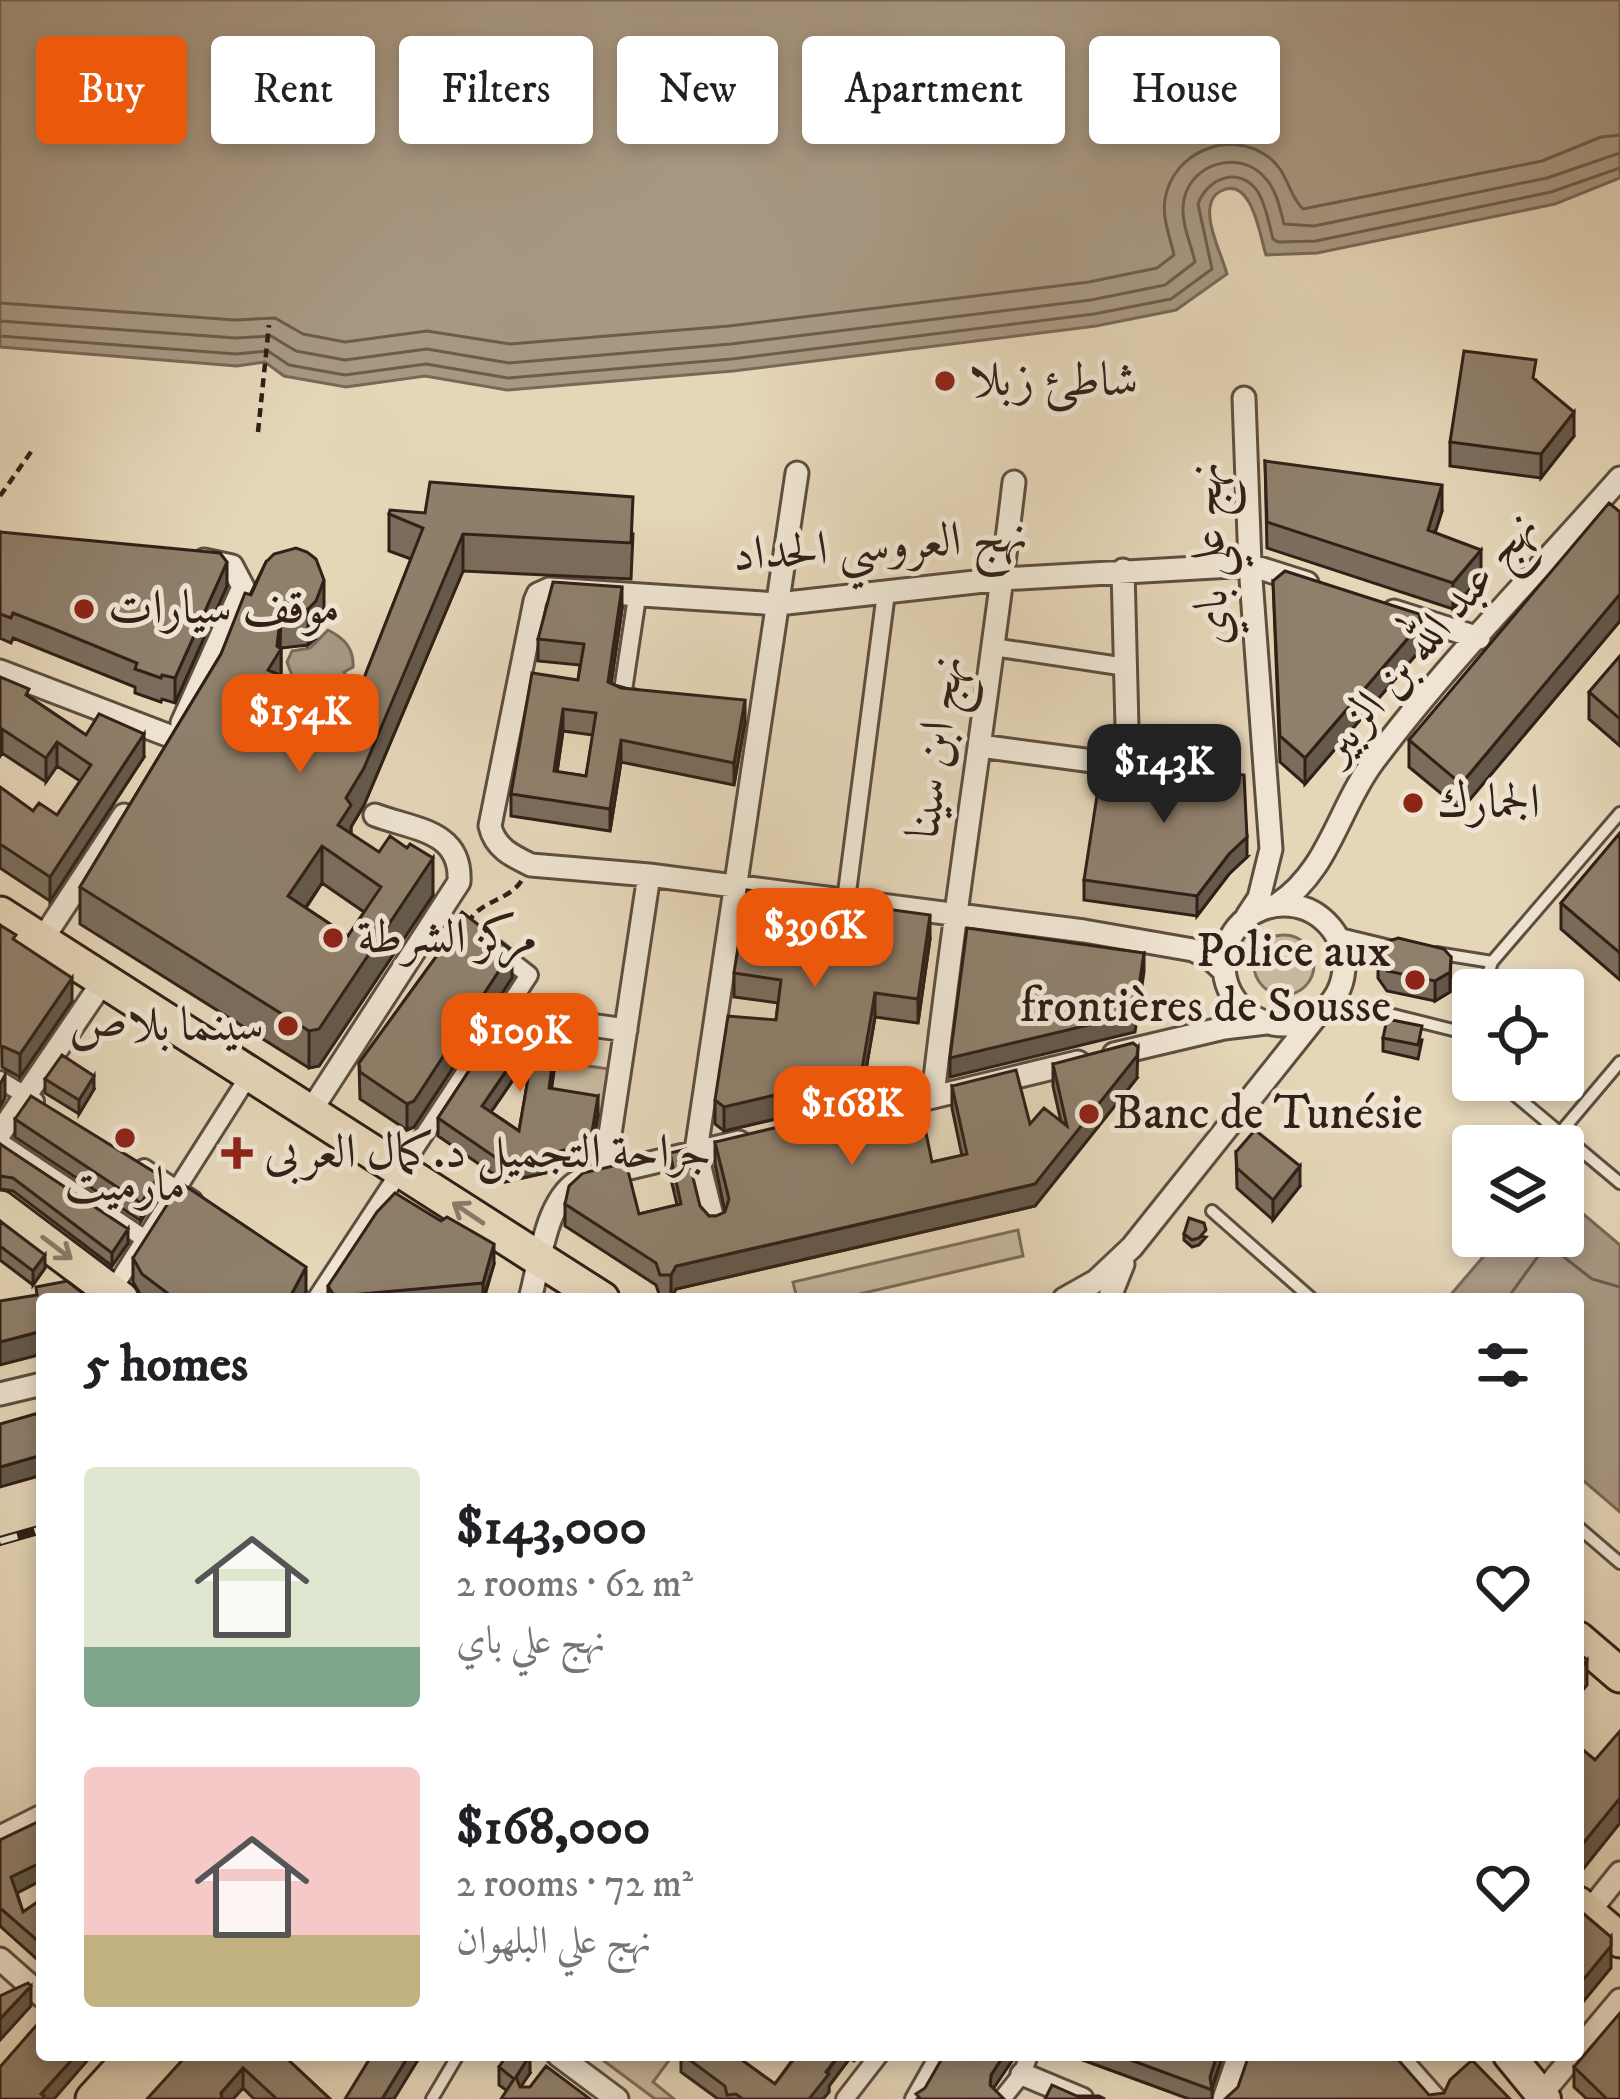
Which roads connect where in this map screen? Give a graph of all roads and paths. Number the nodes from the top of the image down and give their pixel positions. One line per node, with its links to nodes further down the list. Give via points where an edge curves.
1 (269, 325): 3 (path)
2 (1244, 398): 10 (street, نهج علي باي)
3 (258, 432)
4 (33, 448): 8 (path)
5 (797, 473): 16 (street)
6 (1620, 478): 18 (street, نهج عبد الله بن الزبير)
7 (1014, 482): 12 (street, نهج ابن سينا)
8 (0, 496)
9 (173, 556): 21 (street, via 225,562 243,586 169,747)
10 (1250, 566): 11 (street, نهج العروسي الحداد); 13 (street, نهج العروسي الحداد); 37 (street, نهج علي باي, via 1256,782 1271,849)
11 (1124, 570): 12 (street, نهج العروسي الحداد); 20 (street)
12 (1003, 579): 14 (street, نهج العروسي الحداد); 19 (street, نهج ابن سينا)
13 (1334, 592)
14 (886, 593): 16 (street, نهج العروسي الحداد); 33 (street)
15 (637, 597): 16 (street, نهج العروسي الحداد); 22 (street, via 622,697); 30 (street, نهج العروسي الحداد, via 548,589 536,597 490,826 500,847)
16 (778, 604): 32 (street, via 748,710)
17 (1375, 605): 18 (street)
18 (1479, 638): 29 (street, نهج عبد الله بن الزبير, via 1354,788)
19 (993, 647): 20 (street); 23 (street, نهج ابن سينا)
20 (1126, 667): 24 (street)
21 (0, 670)
22 (645, 700)
23 (980, 746): 24 (street); 36 (street, نهج ابن سينا)
24 (1128, 766): 25 (street)
25 (1152, 769)
26 (139, 794): 41 (street)
27 (1620, 813): 45 (lane)
28 (375, 815): 61 (street, via 447,841 459,882)
29 (1321, 862): 34 (street, نهج عبد الله بن الزبير); 39 (street)
30 (531, 865): 31 (street); 38 (path, via 514,893 477,908)
31 (649, 875): 32 (street); 53 (street)
32 (735, 888): 33 (street); 67 (street)
33 (846, 900): 36 (street)
34 (1278, 904): 37 (street); 39 (street, via 1309,909)
35 (0, 914): 41 (main road)
36 (953, 916): 43 (street); 58 (street, نهج ابن سينا)
37 (1247, 916): 40 (street)
38 (466, 926): 50 (street, via 530,975)
39 (1334, 931): 42 (lane); 49 (street, via 1342,981)
40 (1232, 935): 43 (street); 47 (street)
41 (42, 940): 48 (main road)
42 (1409, 949)
43 (1192, 950): 47 (street)
44 (1430, 952): 45 (lane)
45 (1492, 962): 46 (lane)
46 (1490, 969)
47 (1224, 971): 51 (street, via 1242,1009)
48 (104, 980): 55 (main road); 59 (street)
49 (1322, 1011): 51 (street); 52 (lane, via 1361,1007); 57 (street)
50 (506, 1013): 53 (street); 70 (street)
51 (1270, 1024): 57 (street); 58 (street)
52 (1452, 1027)
53 (626, 1030): 71 (street)
54 (1620, 1062): 64 (lane)
55 (250, 1074): 61 (main road); 73 (street)
56 (0, 1080): 59 (street)
57 (1268, 1081): 79 (street)
58 (933, 1096): 62 (street)
59 (36, 1101): 65 (street)
60 (1522, 1101): 63 (lane)
61 (310, 1112): 70 (main road)
62 (866, 1113)
63 (1550, 1125)
64 (1567, 1125)
65 (0, 1137): 78 (street)
66 (758, 1138): 67 (street)
67 (696, 1151): 71 (street); 77 (street)
68 (1584, 1153): 72 (lane)
69 (121, 1154): 73 (street)
70 (400, 1168): 80 (main road, one-way to 70); 84 (street)
71 (604, 1174): 80 (street, via 561,1192)
72 (1620, 1184)
73 (177, 1189): 76 (street); 78 (street)
74 (0, 1208): 82 (main road, one-way to 82)
75 (1212, 1211): 89 (lane)
76 (214, 1214)
77 (714, 1223)
78 (145, 1238): 83 (street)
79 (1132, 1247): 87 (street); 88 (street)
80 (541, 1262): 85 (street); 86 (main road)
81 (305, 1275): 84 (street)
82 (110, 1293)
83 (116, 1293)
84 (320, 1293)
85 (532, 1293)
86 (592, 1293)
87 (1075, 1293)
88 (1112, 1293)
89 (1305, 1293)
90 (36, 1385): 91 (street)
91 (0, 1394)
92 (1584, 1532): 93 (lane)
93 (1620, 1563)
94 (1584, 1644): 95 (main road)
95 (1620, 1675)
96 (36, 1819): 97 (street)
97 (0, 1837)
98 (1620, 1873): 99 (street)
99 (1584, 1907)
100 (1584, 1909): 101 (main road)
101 (1620, 1940)
102 (0, 1959): 103 (street)
103 (32, 1989)
104 (1620, 2000): 105 (street)
105 (1584, 2043)
106 (454, 2061): 119 (lane)
107 (554, 2061): 120 (street)
108 (874, 2061): 121 (street)
109 (936, 2061): 122 (street)
110 (1236, 2061): 125 (street)
111 (1401, 2061): 126 (street)
112 (1514, 2061): 117 (main road)
113 (1570, 2061): 117 (street)
114 (1025, 2064): 116 (street); 123 (street)
115 (124, 2069): 118 (main road)
116 (1049, 2093): 124 (street)
117 (1543, 2097)
118 (93, 2099)
119 (431, 2099)
120 (617, 2099)
121 (844, 2099)
122 (914, 2099)
123 (1002, 2099)
124 (1082, 2099)
125 (1224, 2099)
126 (1436, 2099)

